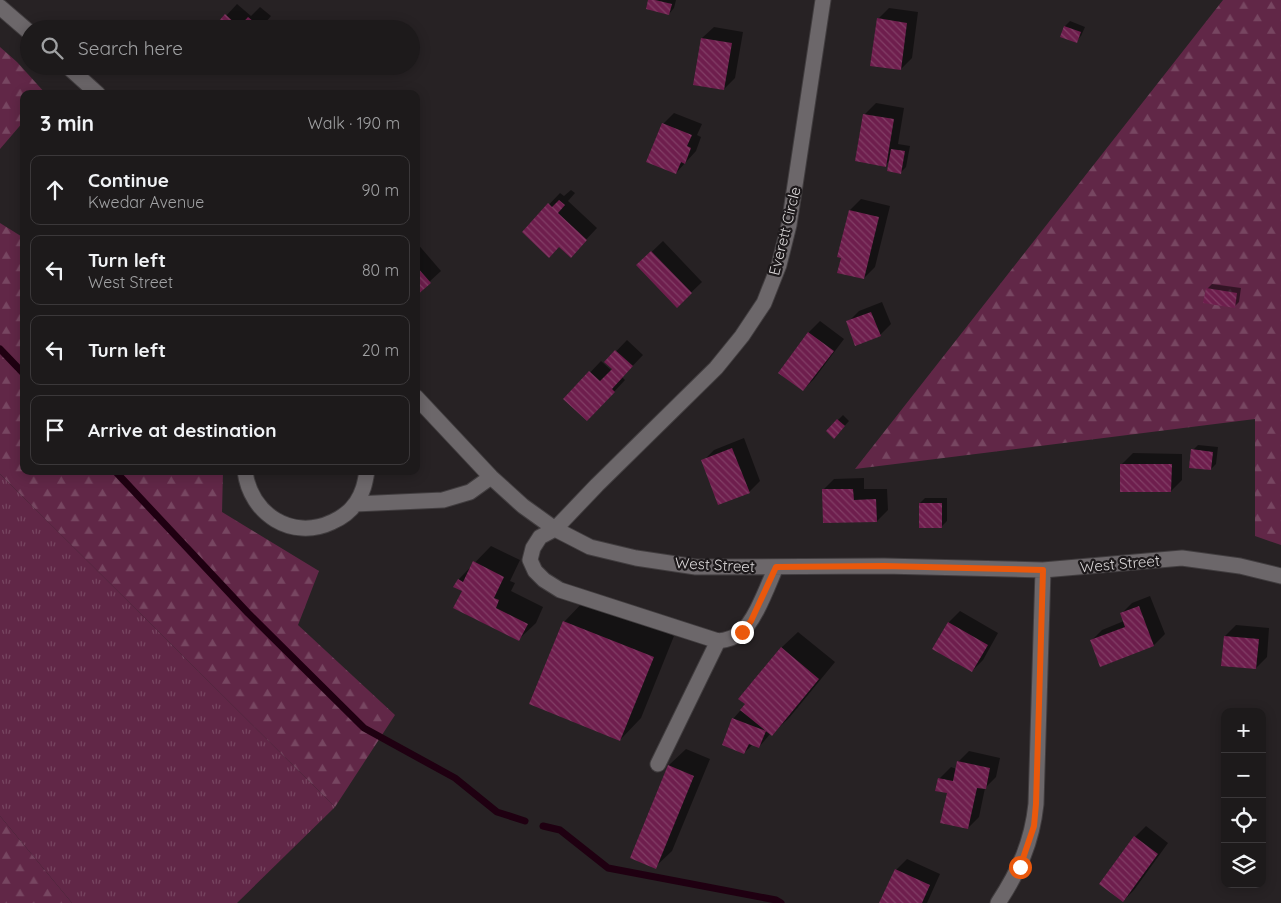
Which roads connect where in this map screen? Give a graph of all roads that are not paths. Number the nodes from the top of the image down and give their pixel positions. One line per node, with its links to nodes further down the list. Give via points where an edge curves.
1 (823, 0): 11 (street, Everett Circle, via 789,226 779,265 764,303 716,368)
2 (0, 7): 3 (street)
3 (20, 24)
4 (77, 75): 5 (street)
5 (94, 90)
6 (420, 402): 9 (street, West Street)
7 (245, 475): 10 (street, via 254,501 285,525 323,526 341,518)
8 (366, 475): 10 (street)
9 (491, 477): 10 (street, via 470,492 443,500); 11 (street, West Street)
10 (355, 504)
11 (555, 529): 12 (street, West Street, via 590,547 636,558 696,567); 15 (street, Everett Circle, via 540,537 530,560 544,580 560,590)
12 (776, 567): 13 (street, West Street); 15 (street, via 751,621 742,632)
13 (1043, 570): 14 (street, West Street, via 1182,558 1240,566); 17 (street, via 1034,826 1020,867)
14 (1281, 576)
15 (718, 642): 16 (street)
16 (658, 764)
17 (998, 903)

